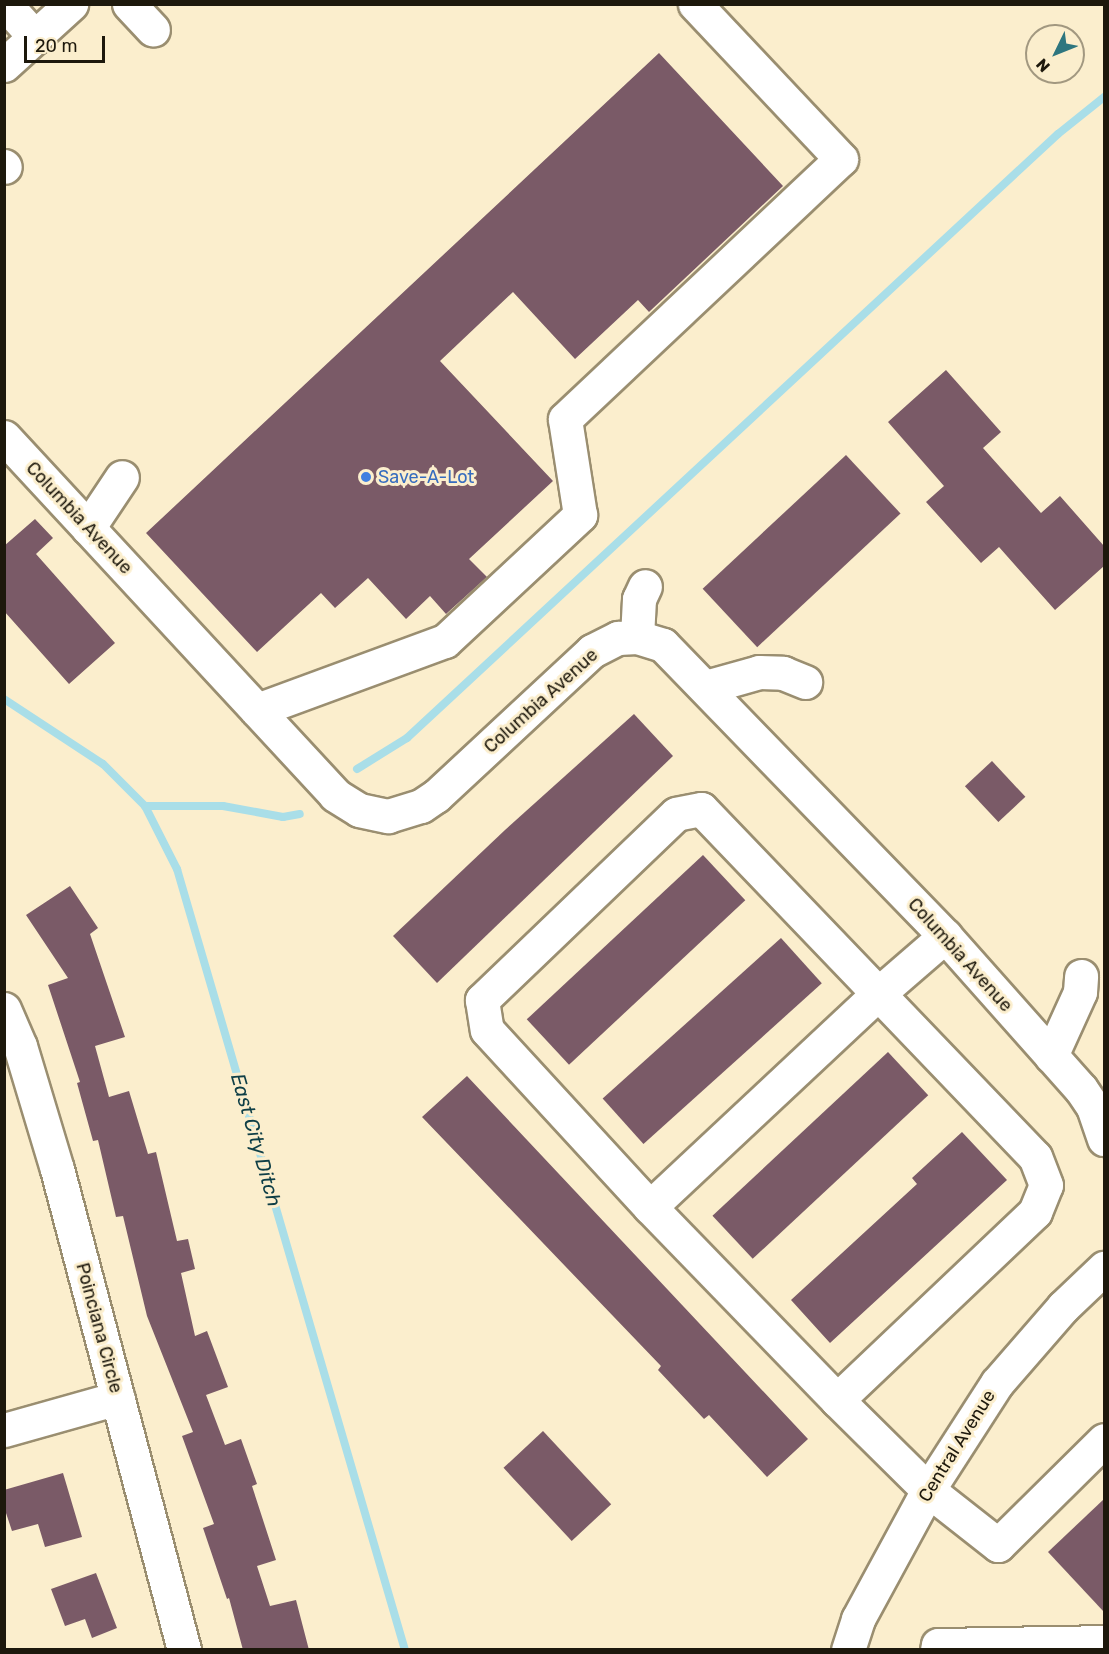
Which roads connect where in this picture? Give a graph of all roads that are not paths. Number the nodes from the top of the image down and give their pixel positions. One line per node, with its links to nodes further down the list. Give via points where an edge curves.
1 (5, 4): 6 (street)
2 (70, 4): 6 (street)
3 (129, 4): 5 (street)
4 (695, 4): 15 (street, via 840,159 565,419 580,514 445,641)
5 (153, 30)
6 (35, 37): 7 (street)
7 (4, 66)
8 (4, 437): 10 (street, Columbia Avenue)
9 (122, 477): 10 (street)
10 (88, 528): 15 (street, Columbia Avenue)
11 (645, 586): 12 (street, via 639,599)
12 (637, 637): 14 (street, Columbia Avenue, via 663,645); 15 (street, Columbia Avenue, via 618,638 592,651 436,796 404,813 372,814 347,805)
13 (805, 682): 14 (street, via 783,673 759,672)
14 (706, 687): 16 (street, Columbia Avenue)
15 (257, 710)
16 (945, 936): 18 (street); 20 (street, Columbia Avenue)
17 (1081, 976): 20 (street, via 1080,992)
18 (878, 994): 22 (street); 22 (street, via 701,809 676,814 482,1000 487,1030); 25 (street, via 1035,1157 1046,1185 1035,1212)
19 (4, 1009): 24 (street, Poinciana Circle, via 20,1046 57,1169)
20 (1051, 1056): 21 (street, Columbia Avenue, via 1093,1107)
21 (1104, 1139)
22 (650, 1207): 25 (street)
23 (1104, 1268): 28 (street, Central Avenue, via 1063,1307 997,1383)
24 (118, 1398): 26 (street); 30 (street, Poinciana Circle)
25 (837, 1400): 28 (street)
26 (4, 1430)
27 (1104, 1440): 28 (street, via 998,1545)
28 (928, 1490): 31 (street, Central Avenue, via 858,1619)
29 (1104, 1642): 32 (street, via 938,1645)
30 (184, 1650)
31 (848, 1650)
32 (937, 1650)

